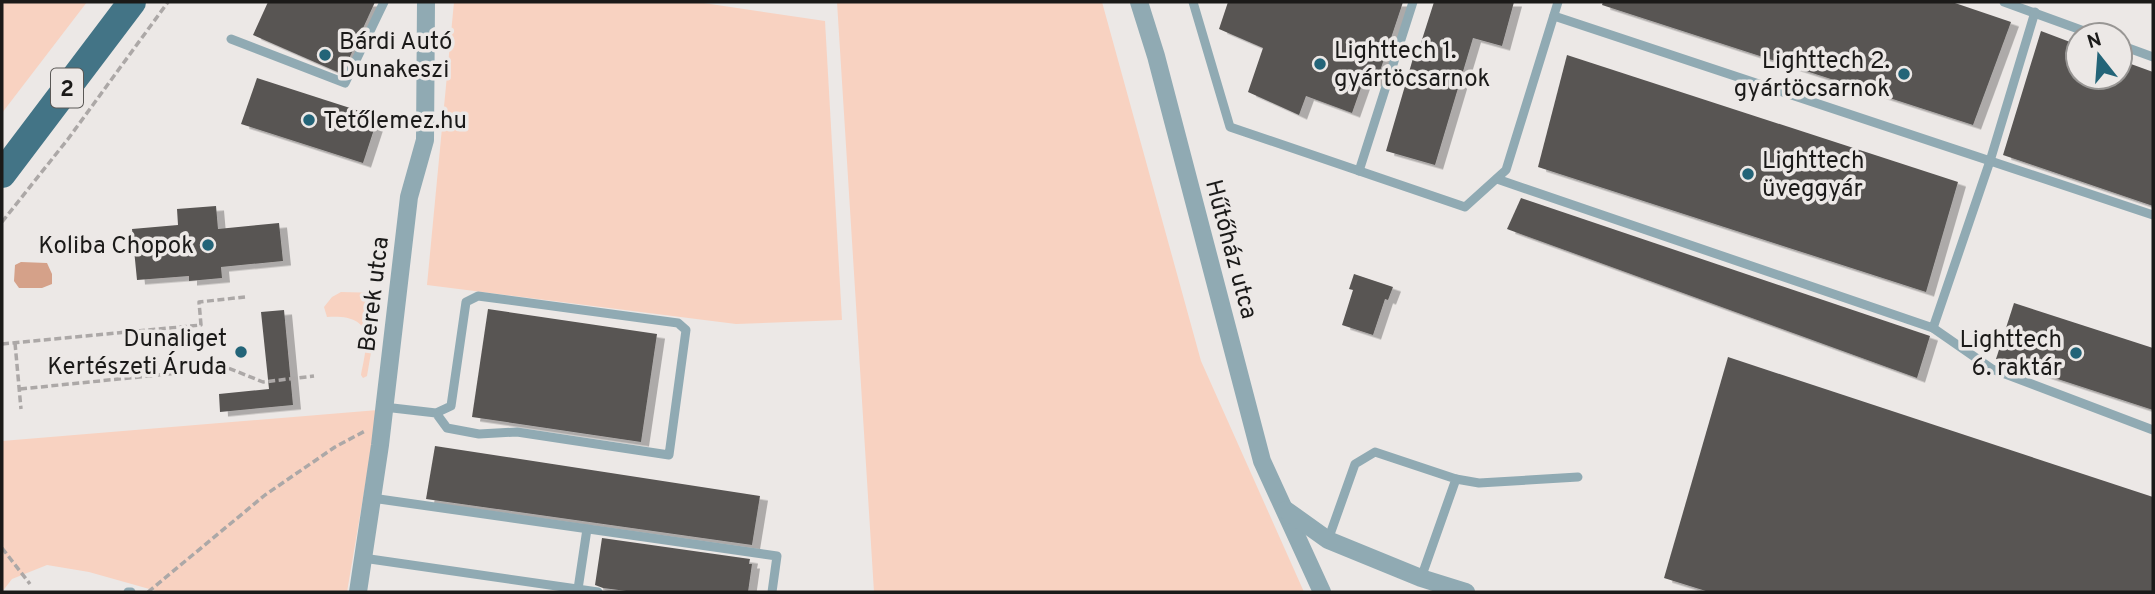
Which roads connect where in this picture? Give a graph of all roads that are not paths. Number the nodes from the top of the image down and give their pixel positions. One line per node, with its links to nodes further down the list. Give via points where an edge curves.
1 (132, 2): 19 (main road, 2)
2 (384, 2): 14 (lane, via 345,83)
3 (426, 2): 23 (street, Berek utca, via 425,140 409,197)
4 (1139, 2): 29 (street, Hűtőház utca, via 1262,461)
5 (1193, 2): 12 (lane)
6 (1203, 2): 12 (lane)
7 (1413, 2): 18 (lane)
8 (1558, 2): 11 (lane)
9 (2004, 2): 10 (lane)
10 (2035, 12): 13 (lane); 17 (lane)
11 (1554, 16): 17 (lane); 20 (lane, via 1506,170)
12 (1198, 17): 18 (lane, via 1230,127)
13 (2064, 23)
14 (231, 39)
15 (2134, 50): 16 (lane)
16 (2153, 57)
17 (1990, 161): 21 (lane); 22 (lane)
18 (1359, 171): 20 (lane, via 1465,207)
19 (2, 174)
20 (1497, 179): 22 (lane)
21 (2153, 215)
22 (1933, 328): 25 (lane, via 1992,369)
23 (384, 407): 24 (lane); 28 (street, Berek utca)
24 (436, 413): 24 (lane, via 451,406 466,302 478,296 678,323 686,330 669,455 517,432 479,434 447,428)
25 (2153, 430)
26 (1577, 477): 27 (lane, via 1479,483)
27 (1456, 479): 31 (lane, via 1375,452 1355,464); 33 (lane)
28 (372, 498): 30 (lane); 32 (street, Berek utca)
29 (1283, 508): 31 (street); 38 (street, Hűtőház utca)
30 (587, 529): 34 (lane); 37 (lane, via 777,556)
31 (1328, 540): 33 (street)
32 (363, 558): 34 (lane); 35 (street, Berek utca)
33 (1421, 578): 39 (street)
34 (578, 589): 36 (lane)
35 (358, 592)
36 (598, 592)
37 (772, 592)
38 (1322, 592)
39 (1466, 592)

